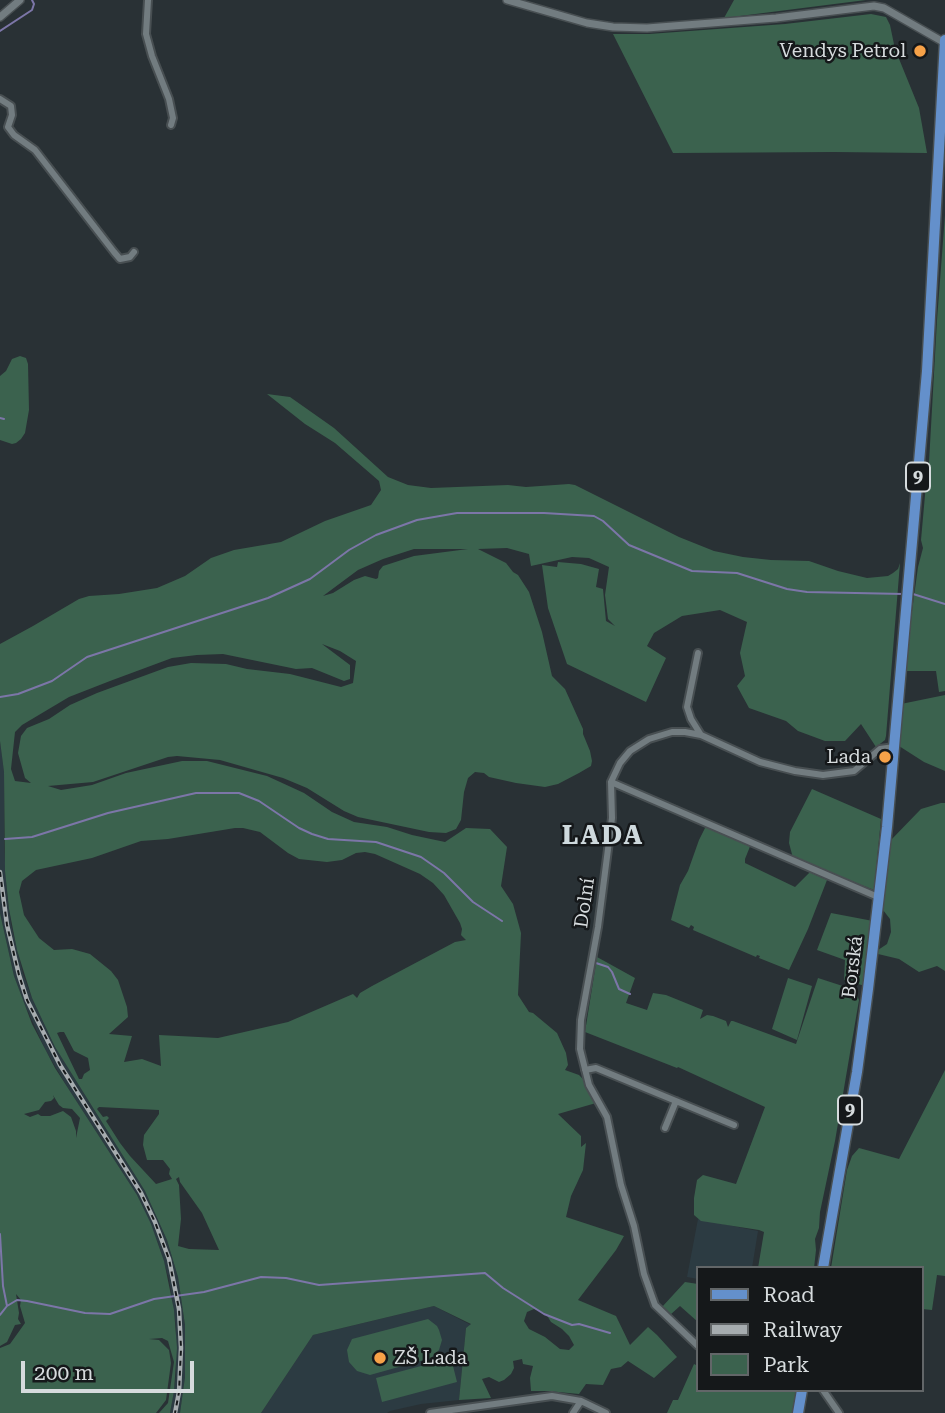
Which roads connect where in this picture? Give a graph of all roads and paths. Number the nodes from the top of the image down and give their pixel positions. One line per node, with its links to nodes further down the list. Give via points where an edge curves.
1 (20, 0): 4 (street)
2 (148, 0): 7 (street, via 146,34 169,99)
3 (507, 0): 5 (street, via 587,23 624,28 776,19 874,6)
4 (0, 17)
5 (945, 42): 11 (main road, Borská / 9, via 928,346)
6 (0, 99): 8 (street, via 11,106 8,127 35,150 114,253 120,259)
7 (170, 125)
8 (134, 253)
9 (698, 653): 10 (street, via 687,707)
10 (701, 735): 11 (street, via 760,762 823,775 854,771 880,749); 12 (street, via 680,732 649,739 620,762)
11 (894, 747): 13 (main road, Borská / 9)
12 (611, 782): 13 (street); 14 (street, Dolní, via 612,818 603,891 580,1031)
13 (878, 897): 18 (main road, Borská / 9, via 856,1072)
14 (585, 1070): 15 (street, via 596,1068); 19 (street, Dolní, via 607,1117 655,1305)
15 (676, 1101): 16 (street); 17 (street)
16 (734, 1125)
17 (665, 1128)
18 (822, 1266)
19 (696, 1344)
20 (802, 1392): 27 (main road)
21 (824, 1392): 28 (street)
22 (581, 1401): 23 (street, via 552,1396); 25 (street); 26 (street)
23 (471, 1410): 24 (street)
24 (430, 1413)
25 (573, 1413)
26 (606, 1413)
27 (798, 1413)
28 (839, 1413)

